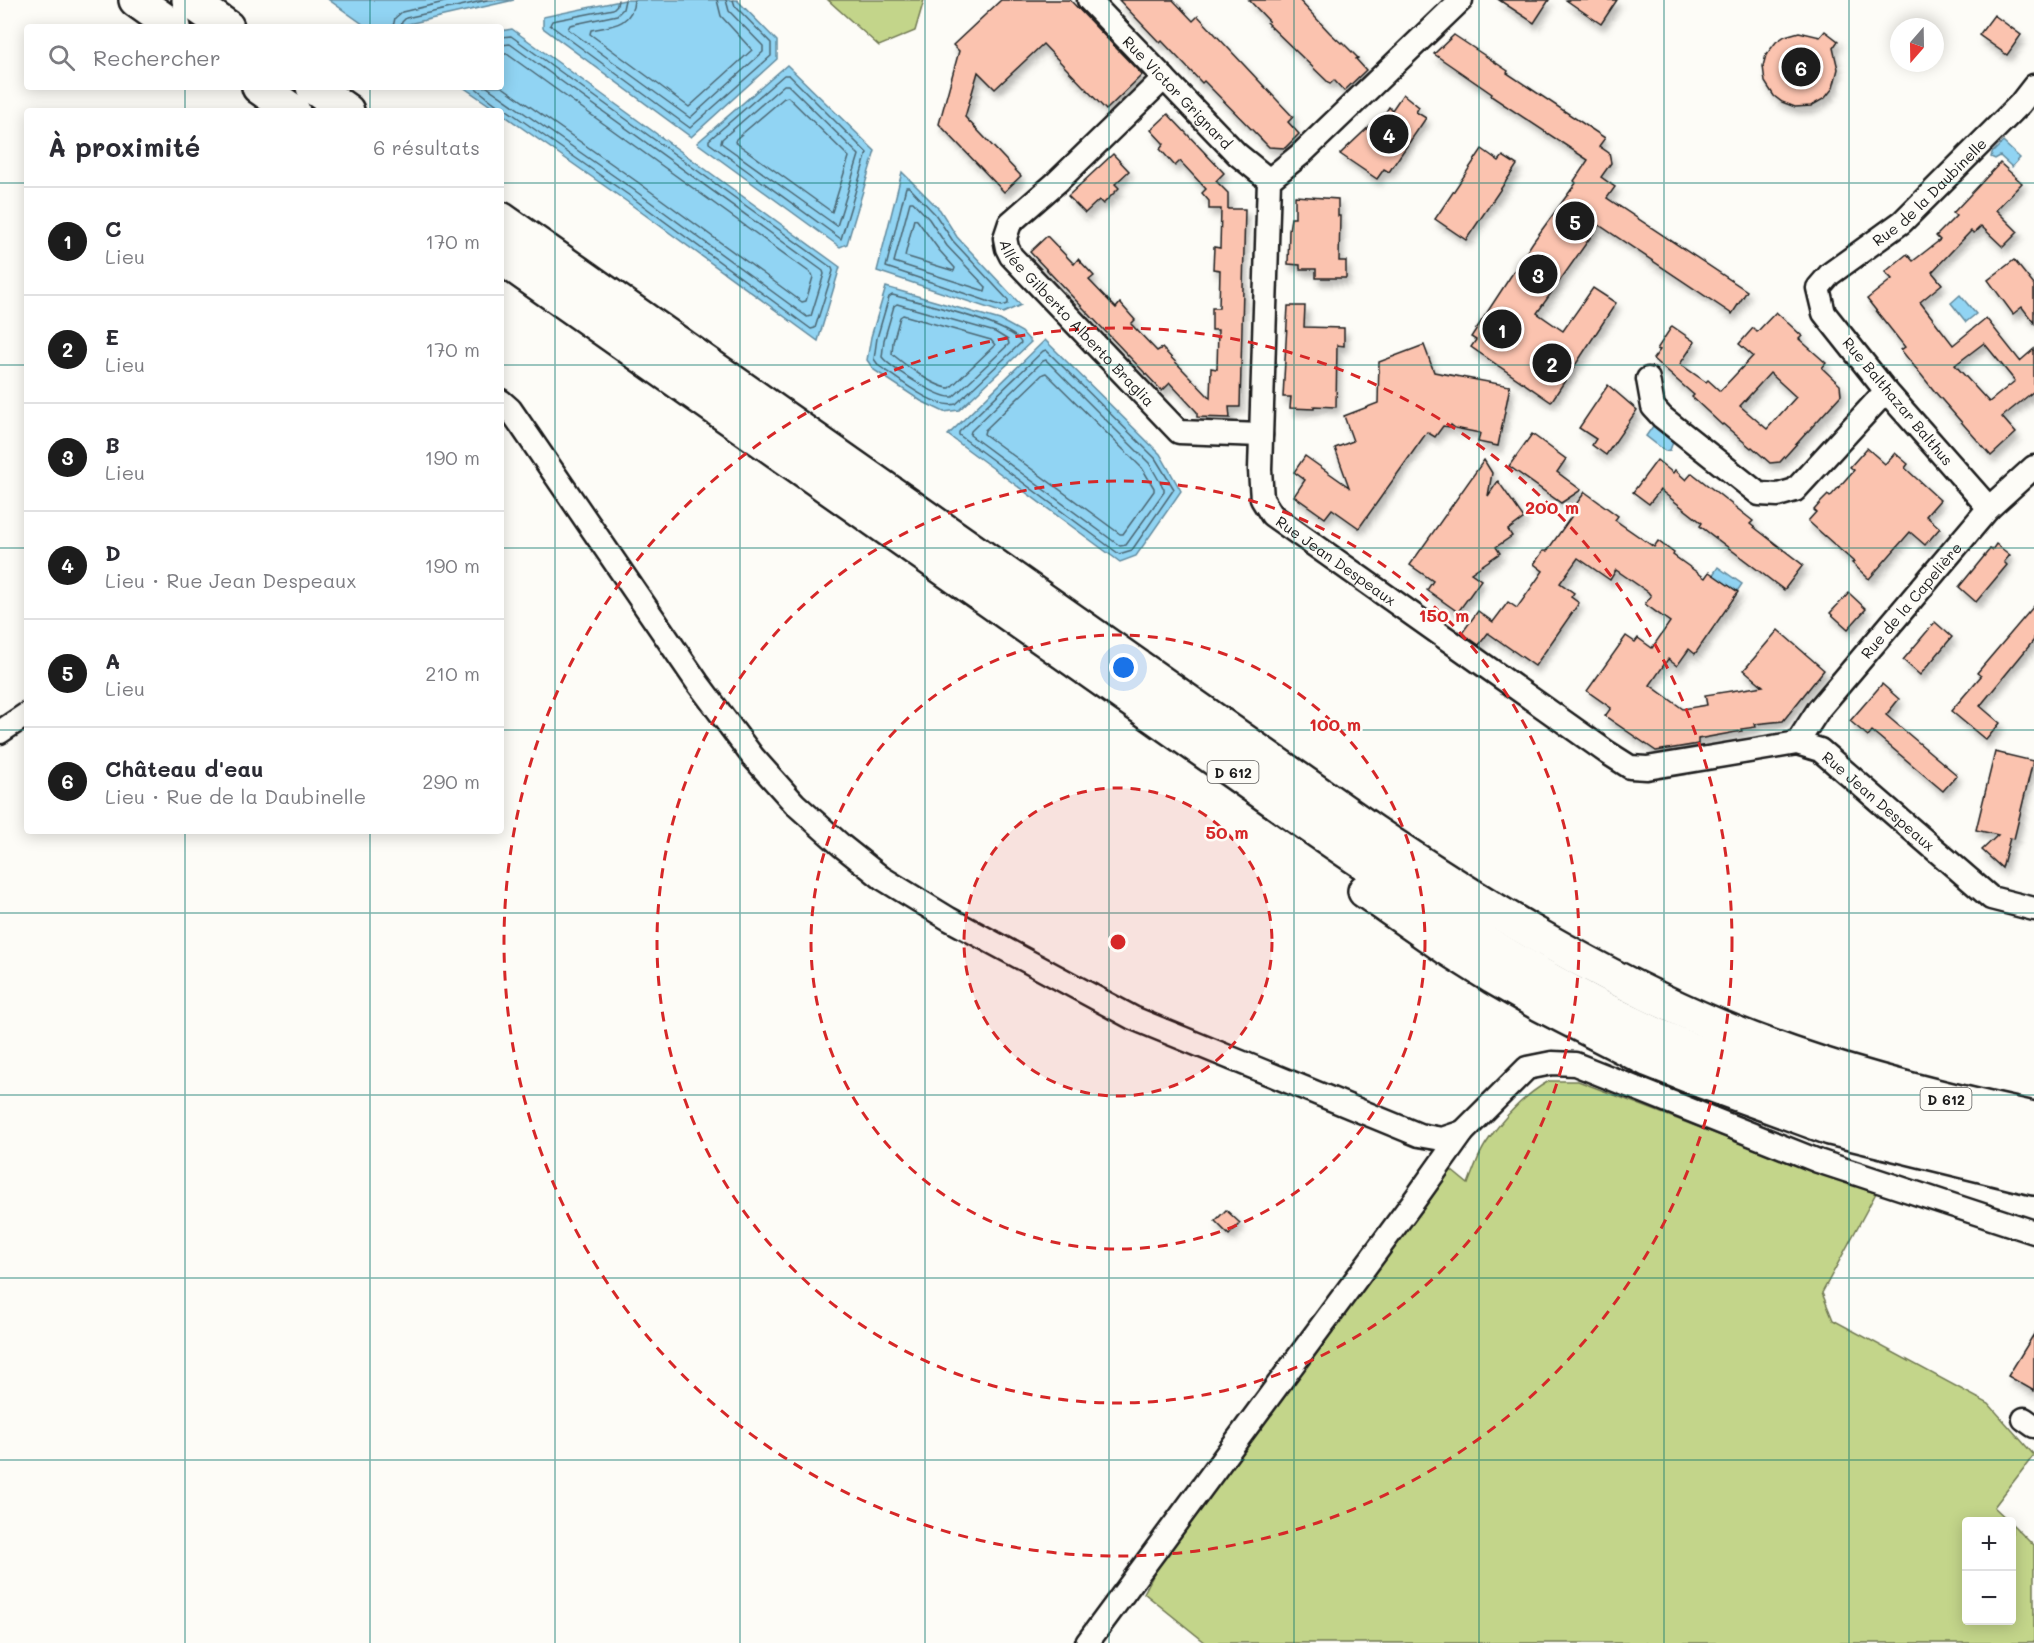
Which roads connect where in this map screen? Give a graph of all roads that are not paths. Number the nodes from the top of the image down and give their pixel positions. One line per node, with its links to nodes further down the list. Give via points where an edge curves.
1 (136, 0): 5 (highway)
2 (189, 0): 6 (highway)
3 (1089, 0): 7 (street, Rue Victor Grignard)
4 (1461, 0): 13 (street)
5 (170, 24)
6 (223, 24)
7 (1164, 78): 13 (street, Rue Victor Grignard); 20 (street, Allée Gilberto Alberto Braglia, via 1010,223 1006,248 1179,432)
8 (2034, 86): 16 (street, Rue de la Daubinelle, via 1902,222 1830,274)
9 (263, 90): 11 (highway)
10 (317, 90): 12 (highway)
11 (290, 108)
12 (343, 108)
13 (1269, 180): 20 (street, Rue Jean Despeaux)
14 (504, 221): 28 (highway, D 612, via 1435,873 1570,955 1641,991 1720,1027)
15 (504, 259): 23 (highway, D 612)
16 (1818, 288): 18 (street, Rue Balthazar Balthus, via 1824,313)
17 (1648, 379): 18 (street, via 1653,407 1662,417 1759,494 1778,495 1795,490)
18 (1886, 391): 22 (street, Rue Balthazar Balthus)
19 (504, 404): 31 (street, via 753,757 795,804 882,878 1133,1018 1419,1135 1442,1139)
20 (1261, 435): 26 (street, Rue Jean Despeaux, via 1262,499 1272,515 1630,767 1647,768)
21 (2034, 467): 22 (street, Rue de la Capelière)
22 (1989, 508): 26 (street, Rue de la Capelière, via 1819,710)
23 (1112, 686): 32 (highway, D 612, via 1408,893 1513,958 1618,1016 1686,1047 1811,1093 1918,1124); 33 (highway, via 1172,746 1372,896 1447,948 1540,1004 1649,1060 1830,1128)
24 (24, 716): 25 (street)
25 (0, 732)
26 (1797, 743): 27 (street, Rue Jean Despeaux, via 1820,750 1991,898)
27 (2034, 909)
28 (1859, 1075): 29 (highway); 30 (highway, D 612)
29 (2034, 1106)
30 (2034, 1119)
31 (1463, 1132): 34 (street, via 1527,1068 1575,1064 1818,1161); 35 (street)
32 (2034, 1151)
33 (2034, 1178)
34 (2034, 1232)
35 (1087, 1643)

